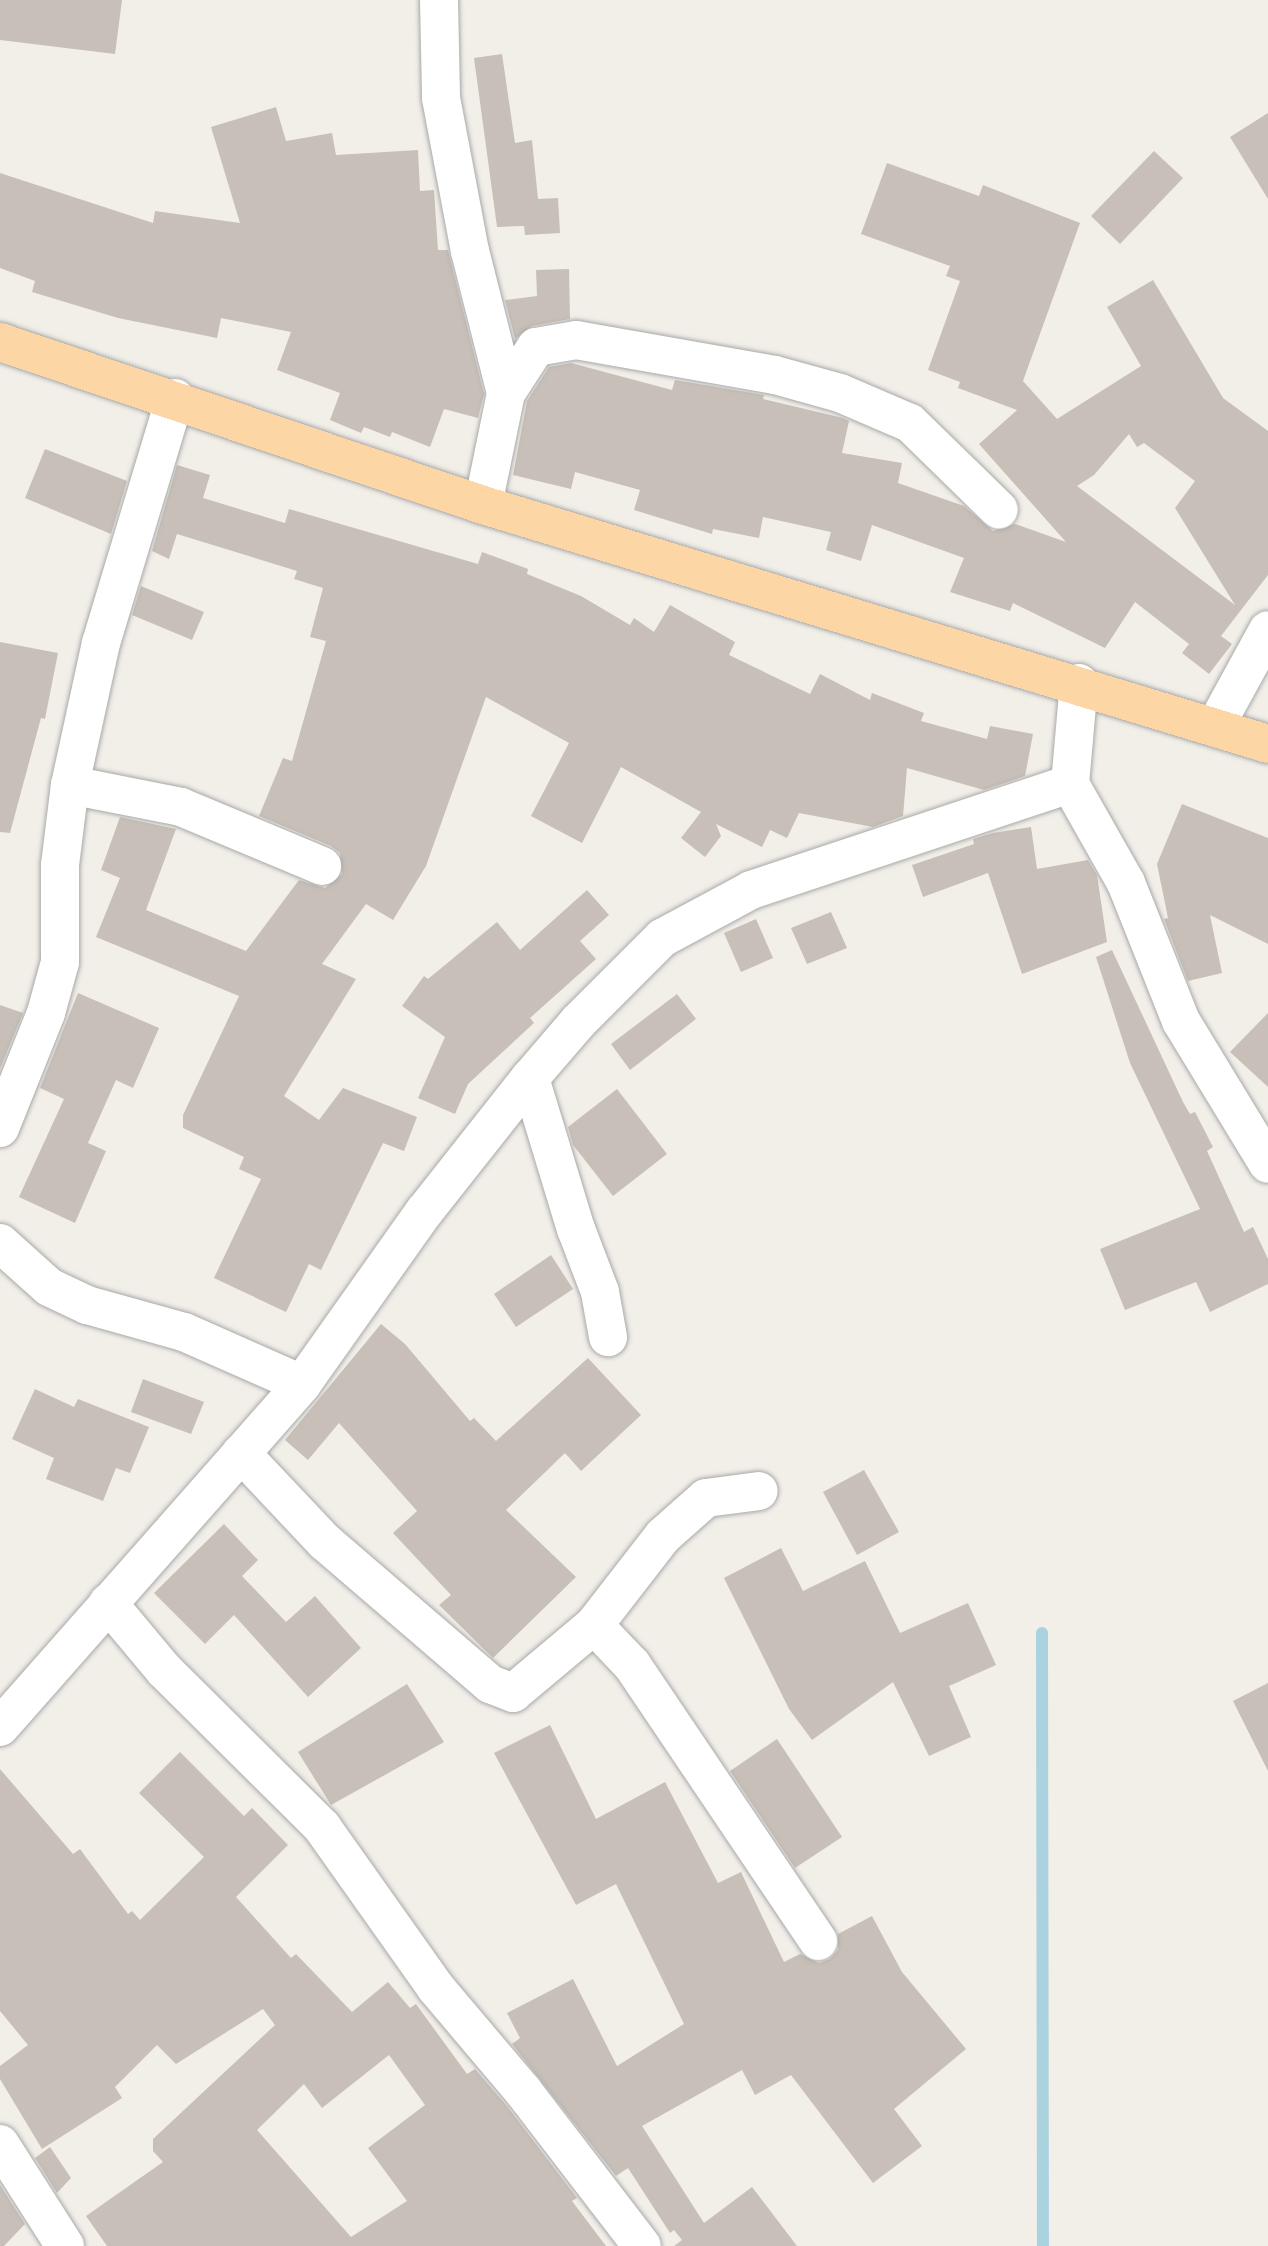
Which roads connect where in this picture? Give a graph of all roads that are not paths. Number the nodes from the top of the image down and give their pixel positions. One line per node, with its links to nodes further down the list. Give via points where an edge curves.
1 (439, 0): 3 (street, via 441,98 470,251)
2 (0, 342): 4 (main road)
3 (506, 393): 5 (street); 6 (street, via 536,348 576,340 775,375 840,393 910,423)
4 (176, 398): 5 (main road); 12 (street, via 101,643)
5 (483, 505): 8 (main road)
6 (999, 510)
7 (1268, 630): 9 (street)
8 (1079, 683): 9 (main road); 11 (street)
9 (1216, 725): 10 (main road)
10 (1268, 744)
11 (1070, 784): 14 (street, via 751,890 684,926 662,938); 16 (street, via 1126,883 1181,1021)
12 (71, 785): 13 (street, via 181,807); 15 (street, via 60,865 60,962 46,1013)
13 (322, 866)
14 (530, 1078): 18 (street, via 600,1292); 19 (street, via 424,1212)
15 (0, 1128)
16 (1268, 1164)
17 (0, 1242): 19 (street, via 49,1287 87,1304 184,1332)
18 (608, 1337)
19 (302, 1384): 20 (street)
20 (241, 1453): 22 (street); 23 (street, via 325,1542 490,1684 513,1693)
21 (759, 1491): 23 (street, via 705,1498 663,1536)
22 (108, 1603): 24 (street); 28 (street, via 164,1670 322,1827 436,1988 523,2091)
23 (594, 1625): 25 (street, via 632,1665)
24 (0, 1727)
25 (818, 1941)
26 (0, 2144): 27 (street)
27 (60, 2244)
28 (642, 2246)

